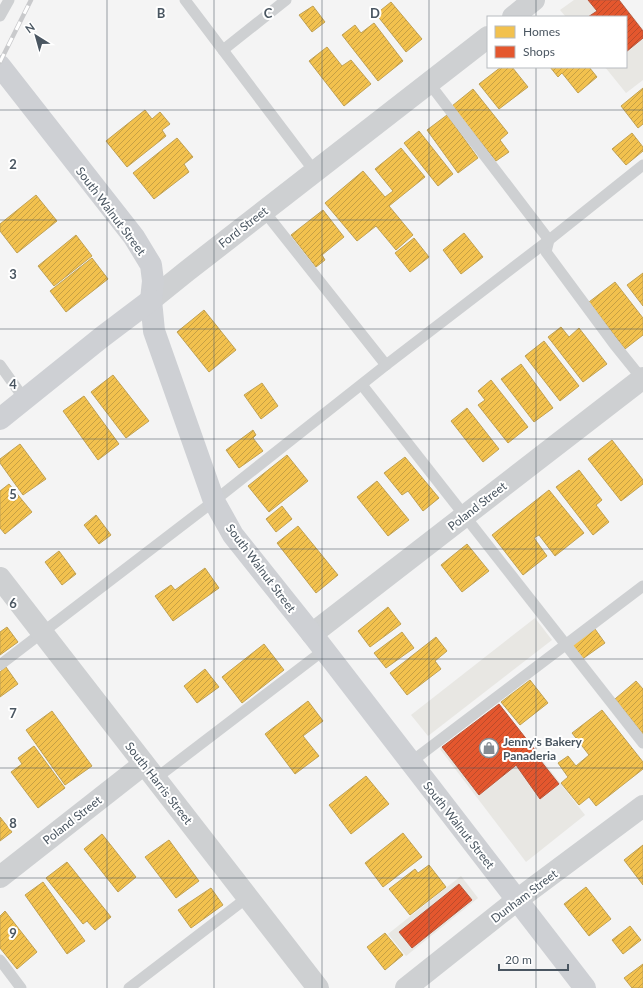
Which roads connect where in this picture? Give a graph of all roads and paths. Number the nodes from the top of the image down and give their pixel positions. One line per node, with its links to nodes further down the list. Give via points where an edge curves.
1 (8, 0): 5 (lane)
2 (185, 0): 8 (lane)
3 (286, 0): 8 (lane)
4 (534, 0): 6 (street)
5 (0, 16)
6 (514, 16)
7 (487, 38): 10 (street, Ford Street)
8 (223, 50): 12 (lane)
9 (0, 66): 15 (street, South Walnut Street, via 134,237 151,265)
10 (429, 83): 12 (street, Ford Street); 14 (lane)
11 (643, 165): 14 (lane)
12 (315, 172): 13 (street, Ford Street)
13 (264, 211): 15 (street, Ford Street); 17 (lane)
14 (549, 240): 17 (lane); 18 (lane, via 546,252)
15 (151, 300): 20 (street, Ford Street); 22 (street, South Walnut Street, via 154,331)
16 (0, 365): 20 (lane)
17 (386, 365): 19 (lane)
18 (643, 379): 23 (street, Poland Street)
19 (362, 385): 22 (lane); 23 (lane)
20 (25, 400): 21 (street, Ford Street)
21 (0, 419)
22 (214, 501): 26 (lane); 27 (street, South Walnut Street, via 233,535)
23 (464, 516): 27 (street, Poland Street); 28 (lane)
24 (0, 578): 26 (street, South Harris Street)
25 (643, 586): 28 (lane)
26 (43, 632): 29 (lane); 32 (street, South Harris Street)
27 (318, 642): 31 (street, South Walnut Street); 32 (lane)
28 (566, 644): 30 (lane); 31 (lane)
29 (0, 665)
30 (643, 743)
31 (411, 762): 36 (street, South Walnut Street)
32 (150, 771): 34 (street, Poland Street); 35 (street, South Harris Street)
33 (643, 806): 36 (street, Dunham Street)
34 (0, 877)
35 (248, 897): 39 (lane); 40 (street, South Harris Street)
36 (517, 900): 41 (street, Dunham Street); 42 (street, South Walnut Street)
37 (0, 960): 38 (lane)
38 (21, 988)
39 (129, 988)
40 (318, 988)
41 (406, 988)
42 (585, 988)

